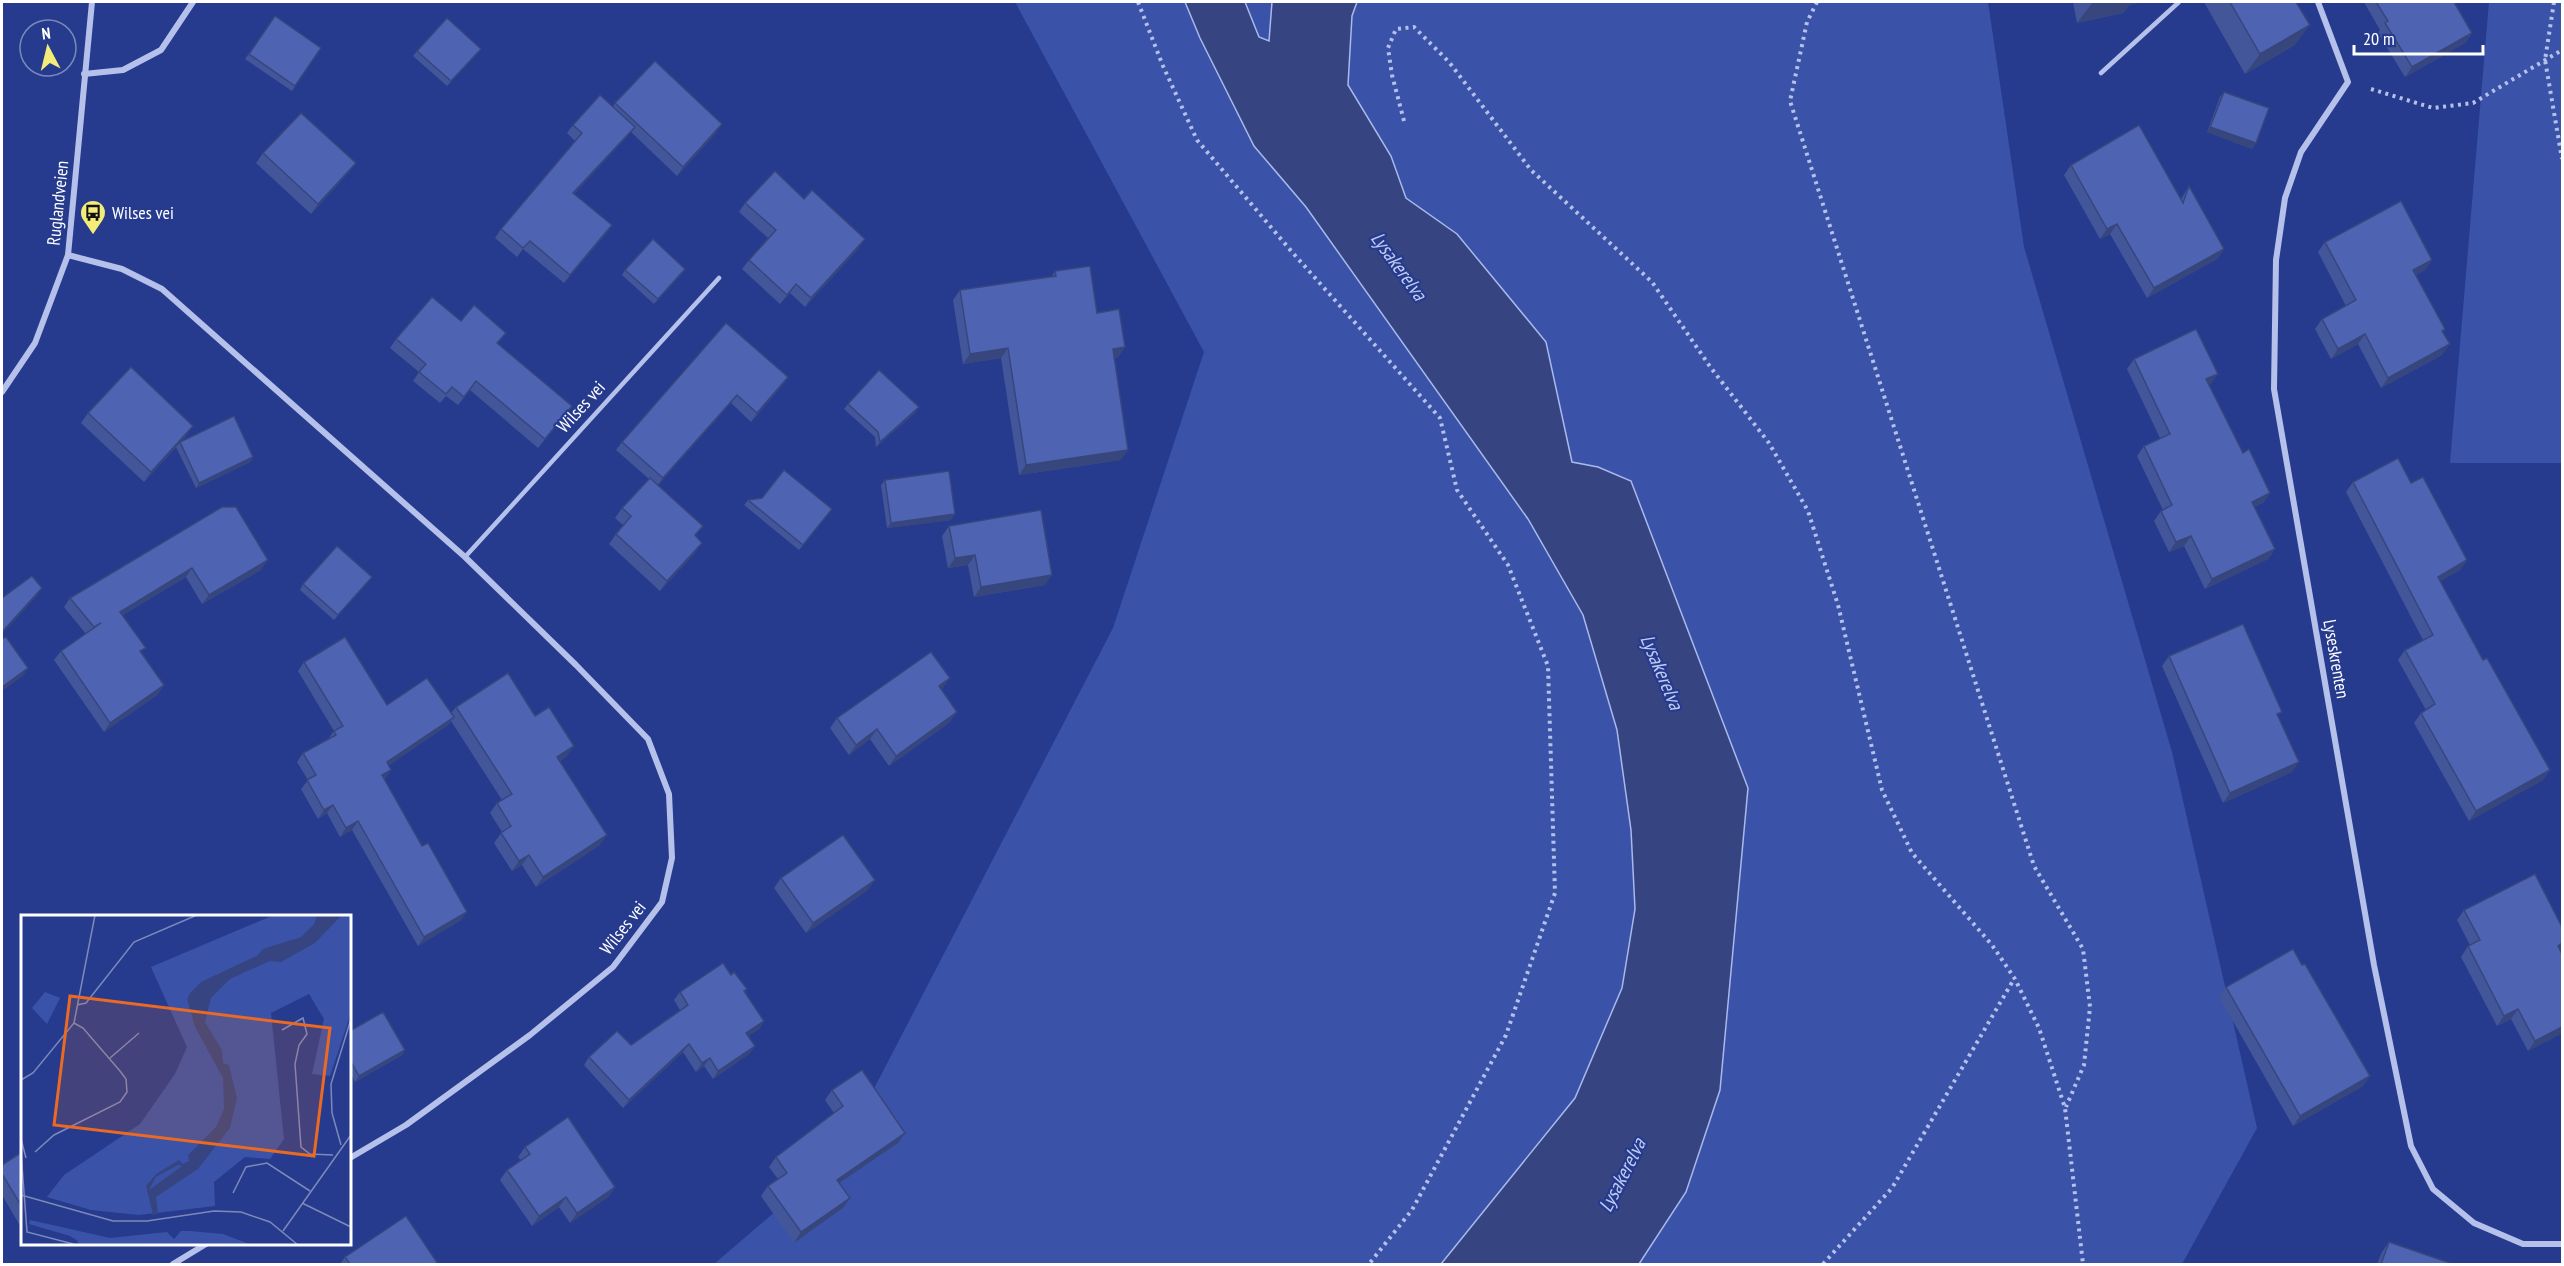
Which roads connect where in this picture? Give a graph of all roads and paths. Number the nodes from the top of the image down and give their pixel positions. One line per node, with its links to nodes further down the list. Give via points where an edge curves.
1 (92, 2): 11 (street, Ruglandveien)
2 (193, 2): 11 (street, via 161,50 123,70)
3 (1138, 2): 25 (path, via 1197,140 1440,418 1457,490 1508,565 1548,666 1555,893 1506,1035 1412,1210)
4 (1817, 2): 20 (path, via 1807,22 1790,101 2034,866 2083,949 2090,1007 2084,1065)
5 (2179, 2): 10 (lane)
6 (2318, 2): 12 (street)
7 (2553, 2): 9 (path)
8 (2562, 50): 9 (path)
9 (2544, 60): 12 (path, via 2473,103 2433,108); 14 (path)
10 (2101, 73)
11 (84, 74): 15 (street, Ruglandveien)
12 (2348, 82): 22 (street, Lyseskrenten, via 2301,152 2285,198 2276,260 2274,389 2374,965 2411,1146 2433,1189 2474,1223 2523,1244)
13 (1404, 121): 19 (path, via 1389,48 1396,29 1414,27 1449,62 1531,170 1652,282 1711,368 1769,442 1808,511 1838,605 1882,790 1911,853 1992,945)
14 (2562, 159)
15 (68, 255): 17 (street, Ruglandveien, via 35,342); 18 (street, Wilses vei, via 122,269 162,289)
16 (718, 278): 18 (lane, Wilses vei)
17 (2, 392)
18 (465, 557): 21 (street, Wilses vei, via 648,739 669,794 672,858 662,902 613,967 530,1035 406,1125)
19 (2015, 979): 20 (path, via 2039,1028); 26 (path, via 1892,1188)
20 (2065, 1107): 27 (path)
21 (351, 1157)
22 (2562, 1244)
23 (204, 1245): 24 (street)
24 (173, 1264)
25 (1369, 1264)
26 (1823, 1264)
27 (2083, 1264)

